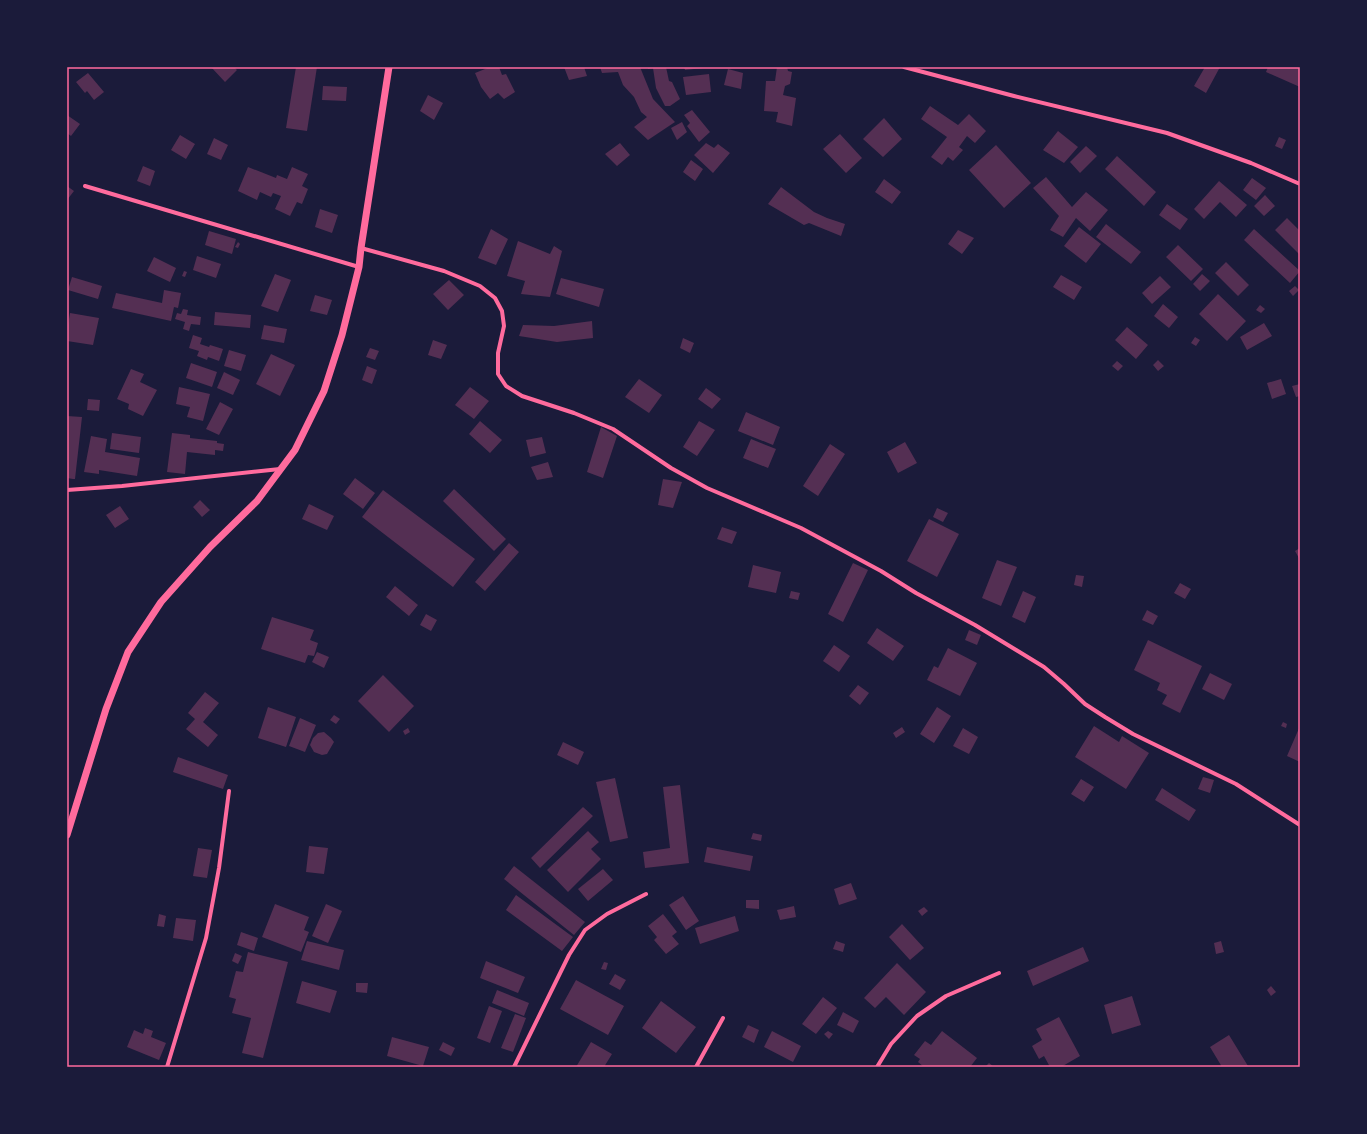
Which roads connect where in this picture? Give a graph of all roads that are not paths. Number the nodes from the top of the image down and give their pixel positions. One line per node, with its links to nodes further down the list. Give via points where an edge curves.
1 (389, 67): 5 (street)
2 (904, 67): 3 (street, via 1167,133)
3 (1300, 184)
4 (85, 186): 6 (street)
5 (361, 248): 6 (street); 10 (street, via 444,271 480,286 496,298 502,311 504,326 498,353 498,374 506,386 522,396 613,429 671,468 707,488 800,528 881,571 1044,667 1085,704 1133,734 1236,784)
6 (359, 267): 7 (street, via 342,335 324,391 295,450)
7 (281, 469): 8 (street); 11 (street, via 257,501 210,547 161,602 128,652 106,709)
8 (67, 490)
9 (229, 791): 15 (street, via 206,938)
10 (1300, 825)
11 (67, 835)
12 (646, 894): 16 (street, via 607,914 585,930 569,955)
13 (999, 973): 18 (street, via 946,996 917,1016 891,1044)
14 (723, 1018): 17 (street)
15 (167, 1067)
16 (514, 1067)
17 (696, 1067)
18 (877, 1067)

